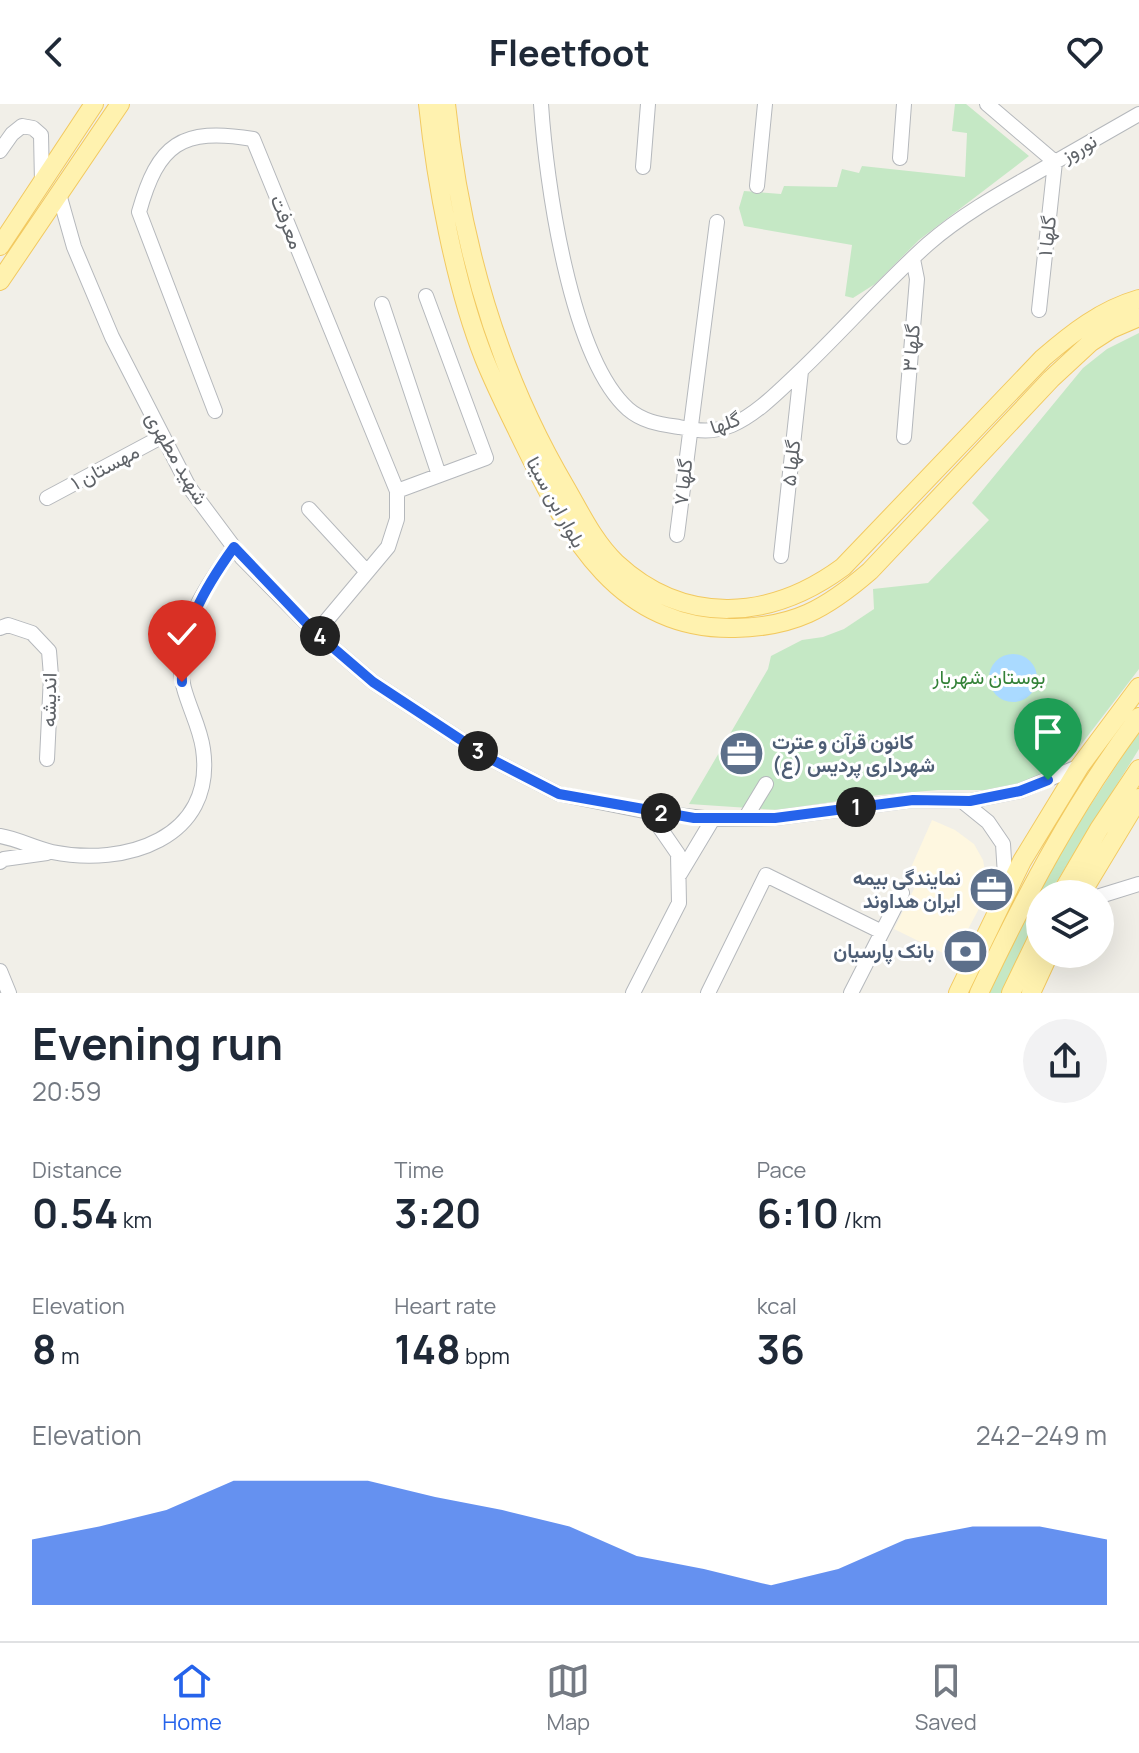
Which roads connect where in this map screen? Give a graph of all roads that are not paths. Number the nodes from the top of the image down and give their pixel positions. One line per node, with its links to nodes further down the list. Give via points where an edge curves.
1 (94, 104): 15 (main road)
2 (120, 104): 17 (main road)
3 (428, 104): 26 (main road, بلوار ابن سینا, via 461,284 503,402 583,552 628,595 670,618 716,629 755,628 802,617 840,598 1071,360 1111,329)
4 (446, 104): 23 (main road, بلوار ابن سینا, via 487,315 543,446 599,543 617,564 655,590 702,607 747,608 798,595 822,582 843,567 1043,358 1098,316)
5 (541, 104): 29 (street, گلها, via 563,254 593,356 630,410 651,423)
6 (648, 104): 14 (street)
7 (765, 104): 16 (street)
8 (904, 104): 12 (street)
9 (987, 104): 13 (street, نوروز)
10 (1139, 114): 13 (street, نوروز)
11 (0, 151): 15 (street, via 22,126 33,128 41,135)
12 (900, 158)
13 (1055, 162): 20 (street, گلها, via 965,215); 25 (street, گلها ۱)
14 (643, 167)
15 (42, 182): 17 (main road); 19 (main road)
16 (757, 186)
17 (59, 194): 21 (main road); 30 (street, شهید مطهری, via 74,247 112,337)
18 (717, 222): 29 (street, گلها ۷)
19 (0, 246)
20 (913, 259): 27 (street, گلها); 31 (street, گلها ۳, via 917,279)
21 (0, 281)
22 (426, 296): 32 (street, via 486,458)
23 (1139, 299)
24 (382, 304): 32 (street)
25 (1039, 310)
26 (1139, 317)
27 (801, 371): 29 (street, گلها, via 733,425 708,432); 38 (street, گلها ۵)
28 (215, 411): 33 (street, معرفت, via 139,212 148,180 165,151 191,138 233,136 253,139)
29 (689, 429): 36 (street, گلها ۷)
30 (163, 436): 34 (street, مهستان ۱); 37 (street, شهید مطهری, via 189,487)
31 (904, 437)
32 (439, 475): 33 (street)
33 (397, 491): 39 (street, معرفت, via 397,519 388,547)
34 (47, 498)
35 (309, 509): 39 (street)
36 (677, 535)
37 (234, 547): 41 (street, شهید مطهری); 54 (street, via 206,586 181,661 204,758 204,785 191,815 171,834 137,849 97,857)
38 (781, 556)
39 (367, 572): 41 (street, معرفت)
40 (0, 628): 44 (street, اندیشه, via 8,625 32,633 49,651)
41 (316, 633): 50 (street, شهید مطهری, via 373,682 487,757 559,794)
42 (1139, 687): 45 (main road)
43 (1139, 717): 73 (main road, via 1070,818)
44 (47, 759)
45 (1080, 766): 49 (street, شهید مطهری, via 1020,791); 62 (main road)
46 (1139, 769): 57 (main road)
47 (766, 784): 51 (street)
48 (1139, 798): 58 (main road)
49 (962, 801): 51 (street, شهید مطهری, via 913,800); 62 (street, via 988,822 1003,844)
50 (649, 812): 52 (street, شهید مطهری); 56 (street, via 678,854)
51 (746, 817): 52 (street, شهید مطهری)
52 (713, 819): 56 (street)
53 (0, 836): 54 (street)
54 (51, 852): 55 (street)
55 (0, 862)
56 (680, 874): 69 (street, via 679,903)
57 (1069, 880)
58 (1089, 880)
59 (1139, 884): 60 (street)
60 (1114, 891)
61 (902, 893): 63 (street)
62 (1006, 893): 72 (main road)
63 (882, 932): 70 (street, via 766,875); 71 (street)
64 (1026, 962): 74 (main road)
65 (1042, 968): 75 (main road)
66 (0, 971): 68 (street)
67 (0, 985): 68 (street)
68 (7, 993)
69 (633, 993)
70 (708, 993)
71 (851, 993)
72 (958, 993)
73 (979, 993)
74 (1011, 993)
75 (1029, 993)

